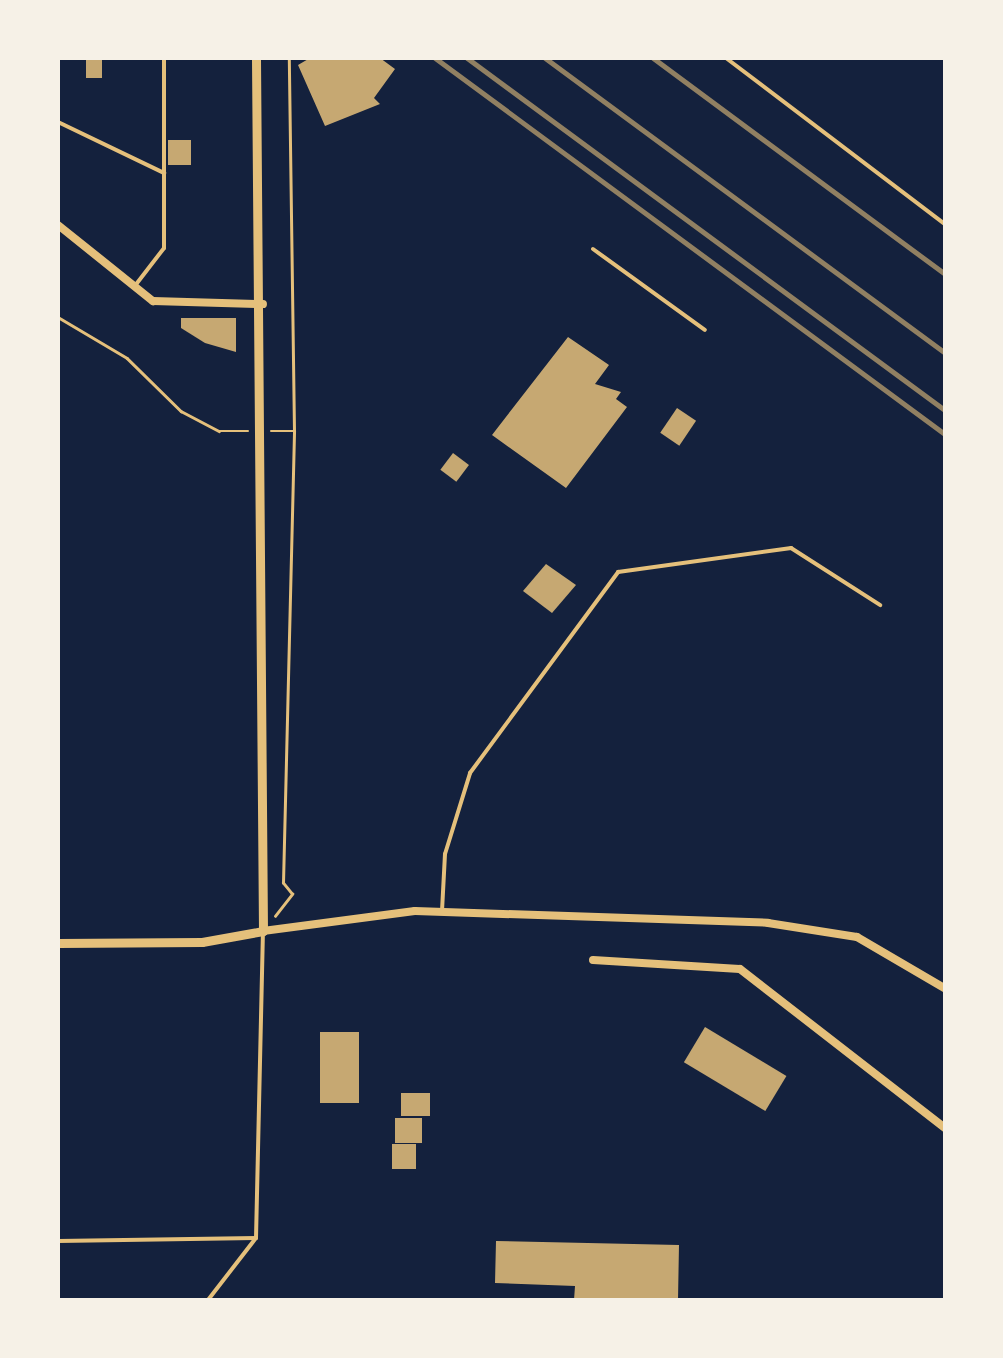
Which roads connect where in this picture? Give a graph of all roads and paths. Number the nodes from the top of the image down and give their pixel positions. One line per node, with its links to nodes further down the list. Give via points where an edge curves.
1 (164, 58): 6 (lane)
2 (256, 58): 11 (street)
3 (289, 58): 17 (path, via 294,431 283,883 292,894)
4 (726, 58): 8 (lane)
5 (58, 122): 6 (lane)
6 (164, 173): 10 (lane, via 164,248)
7 (58, 225): 10 (street)
8 (946, 225)
9 (593, 249): 13 (lane)
10 (133, 289): 11 (street, via 164,303)
11 (263, 304): 17 (street)
12 (58, 316): 14 (path, via 128,358 181,411 220,431)
13 (705, 330)
14 (244, 431)
15 (880, 605): 16 (lane, via 791,548 618,572 470,773 445,854)
16 (442, 911): 17 (street); 20 (street, via 768,923 858,936 920,967)
17 (262, 931): 18 (street, via 202,942); 22 (lane)
18 (58, 943)
19 (593, 960): 21 (street, via 740,969)
20 (946, 989)
21 (946, 1129)
22 (256, 1238): 23 (lane); 24 (lane)
23 (58, 1241)
24 (208, 1300)

